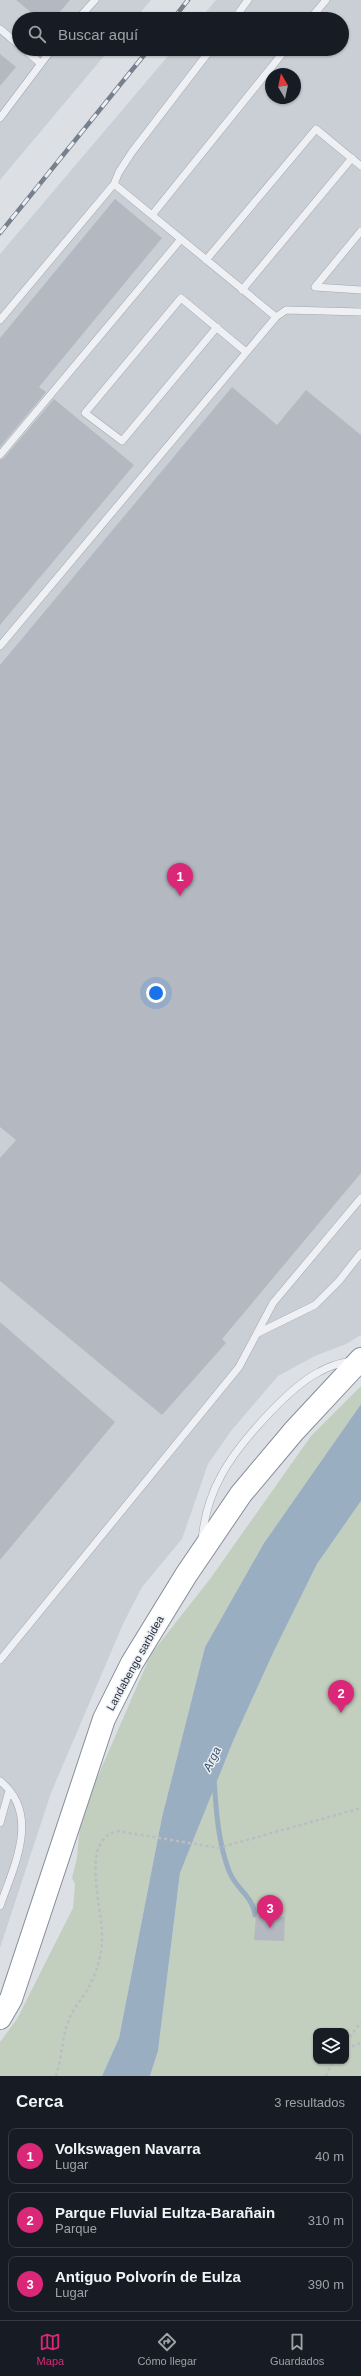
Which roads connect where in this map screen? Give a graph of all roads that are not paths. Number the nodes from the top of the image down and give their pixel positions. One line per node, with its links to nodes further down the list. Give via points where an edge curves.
1 (95, 0): 4 (lane)
2 (248, 0): 5 (lane)
3 (326, 0): 6 (lane)
4 (84, 12)
5 (239, 12)
6 (316, 12)
7 (0, 29): 8 (lane)
8 (12, 39)
9 (32, 56): 13 (lane)
10 (46, 56): 13 (lane)
11 (206, 56): 17 (lane, via 132,152)
12 (280, 56): 18 (lane)
13 (40, 63): 14 (lane, via 22,92)
14 (0, 118)
15 (352, 158): 16 (lane); 21 (lane, via 316,129); 22 (lane)
16 (361, 166)
17 (114, 184): 18 (lane); 26 (lane)
18 (152, 215): 20 (lane)
19 (361, 231): 23 (lane, via 315,287)
20 (181, 239): 21 (lane); 29 (lane)
21 (206, 260): 22 (lane)
22 (242, 290): 25 (lane)
23 (361, 290)
24 (361, 312): 25 (lane, via 286,310)
25 (276, 317): 28 (lane)
26 (0, 320)
27 (217, 327): 27 (lane, via 181,298 85,413 122,441); 28 (lane)
28 (246, 352): 30 (lane)
29 (0, 455)
30 (0, 646)
31 (361, 1198): 33 (lane, via 273,1303)
32 (361, 1254): 33 (lane, via 315,1305)
33 (258, 1333): 36 (lane, via 239,1367)
34 (361, 1359): 35 (highway, Landabengo sarbidea, via 294,1431 241,1494); 35 (lane, via 318,1372 298,1386 236,1452 221,1474 210,1498 203,1524)
35 (202, 1551): 41 (highway, Landabengo sarbidea, via 132,1663 104,1719 11,1999)
36 (0, 1660)
37 (0, 1781): 38 (lane)
38 (9, 1792): 39 (lane); 40 (lane, via 18,1803 22,1844)
39 (0, 1823)
40 (0, 1906)
41 (0, 2018)

